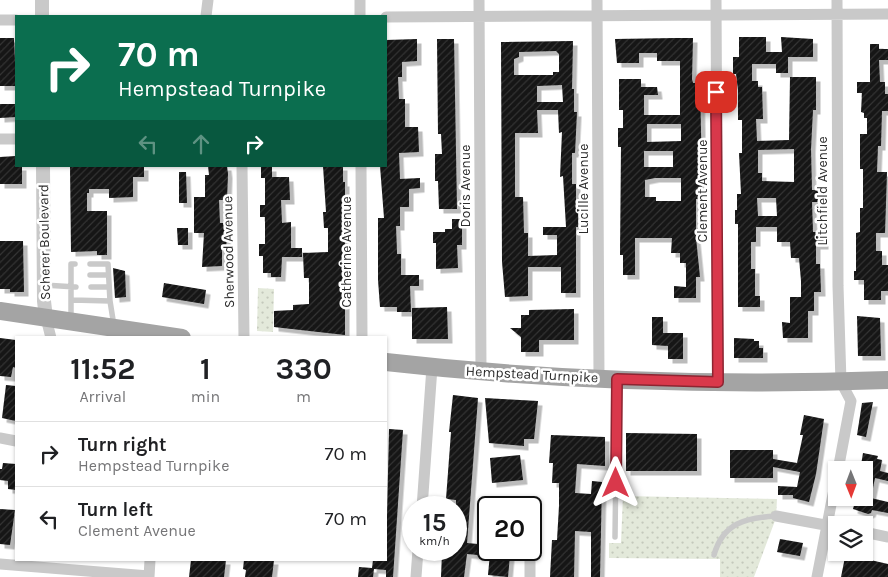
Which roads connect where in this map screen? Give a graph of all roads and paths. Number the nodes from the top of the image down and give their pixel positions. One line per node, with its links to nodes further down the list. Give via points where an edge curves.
1 (42, 0): 10 (street)
2 (208, 0): 11 (street)
3 (360, 0): 12 (street)
4 (479, 0): 16 (street, Doris Avenue)
5 (597, 0): 14 (street, Lucille Avenue)
6 (716, 0): 13 (street, Clement Avenue)
7 (836, 0): 8 (street, Litchfield Avenue)
8 (837, 14): 9 (street); 13 (street); 49 (street, Litchfield Avenue)
9 (888, 14)
10 (42, 15)
11 (206, 15)
12 (360, 15)
13 (716, 15): 14 (street); 48 (street, Clement Avenue)
14 (597, 16): 16 (street); 45 (street, Lucille Avenue)
15 (387, 17): 16 (street)
16 (479, 17): 44 (street, Doris Avenue)
17 (0, 20): 18 (street)
18 (15, 20)
19 (0, 139): 20 (street)
20 (15, 139)
21 (43, 167): 28 (street, Scherer Boulevard)
22 (242, 167): 40 (street, Sherwood Avenue)
23 (361, 167): 41 (street, Catherine Avenue)
24 (75, 264): 30 (lane, via 71,264)
25 (90, 264): 27 (lane, via 108,264)
26 (90, 275): 27 (lane)
27 (108, 275): 29 (lane)
28 (44, 285): 30 (lane); 35 (street, Scherer Boulevard)
29 (109, 286): 31 (lane); 33 (lane)
30 (74, 287): 32 (lane)
31 (90, 287)
32 (72, 300): 33 (lane); 36 (lane)
33 (110, 301): 37 (lane)
34 (0, 311): 35 (main road)
35 (46, 318): 36 (main road); 38 (street)
36 (71, 321): 37 (main road)
37 (114, 328): 39 (main road)
38 (50, 336)
39 (168, 336)
40 (244, 336)
41 (362, 336)
42 (387, 362): 43 (main road, Hempstead Turnpike)
43 (432, 367): 44 (main road, Hempstead Turnpike); 53 (street)
44 (481, 371): 45 (main road, Hempstead Turnpike)
45 (599, 378): 46 (main road, Hempstead Turnpike)
46 (617, 379): 48 (main road, Hempstead Turnpike); 57 (lane)
47 (888, 380): 49 (main road, Hempstead Turnpike)
48 (718, 382): 49 (main road, Hempstead Turnpike)
49 (841, 382): 52 (street, via 851,401)
50 (0, 438): 51 (street)
51 (15, 441)
52 (840, 461)
53 (423, 496)
54 (776, 516): 55 (street); 60 (lane, via 759,517 732,526 722,534)
55 (828, 525)
56 (873, 534): 58 (street)
57 (615, 537)
58 (888, 537)
59 (828, 540): 69 (street)
60 (714, 555)
61 (150, 561): 66 (street)
62 (417, 561): 67 (street)
63 (530, 561): 68 (street)
64 (0, 564): 65 (street)
65 (30, 568): 66 (street)
66 (149, 577)
67 (416, 577)
68 (530, 577)
69 (817, 577)

